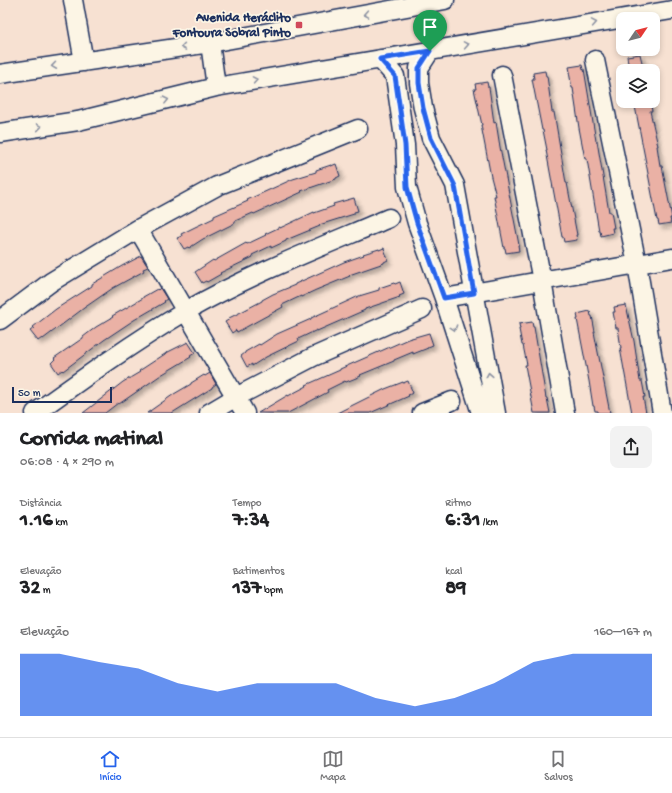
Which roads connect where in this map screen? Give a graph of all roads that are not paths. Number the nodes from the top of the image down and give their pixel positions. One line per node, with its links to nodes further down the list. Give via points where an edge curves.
1 (73, 0): 8 (street)
2 (445, 0): 4 (street, one-way to 4)
3 (672, 10): 5 (street, one-way to 3)
4 (210, 43): 8 (street, one-way to 8); 11 (street)
5 (430, 51): 6 (street); 14 (street, via 419,68 419,83)
6 (380, 59): 11 (street, one-way to 6); 15 (street, via 395,76)
7 (596, 60): 19 (street)
8 (84, 62): 9 (street, one-way to 9)
9 (0, 74)
10 (502, 75): 20 (street)
11 (216, 87): 13 (street, one-way to 11, via 78,121)
12 (358, 129): 17 (street, via 217,186)
13 (0, 133)
14 (431, 138): 15 (street, via 418,139); 21 (street, via 455,186)
15 (405, 145): 22 (street, via 407,187)
16 (389, 218): 24 (street, via 260,273)
17 (138, 229): 24 (street); 25 (street, via 51,282)
18 (672, 258): 19 (street)
19 (637, 264): 20 (street); 35 (street)
20 (542, 281): 21 (street); 34 (street)
21 (474, 293): 22 (street); 33 (street, one-way to 21)
22 (444, 298): 32 (street, one-way to 32)
23 (422, 309): 26 (street, via 313,357)
24 (186, 312): 26 (street); 28 (street, via 103,364)
25 (0, 320)
26 (236, 397): 29 (street); 30 (street)
27 (452, 401): 31 (street)
28 (36, 413)
29 (209, 413)
30 (245, 413)
31 (422, 413)
32 (481, 413)
33 (496, 413)
34 (565, 413)
35 (662, 413)

